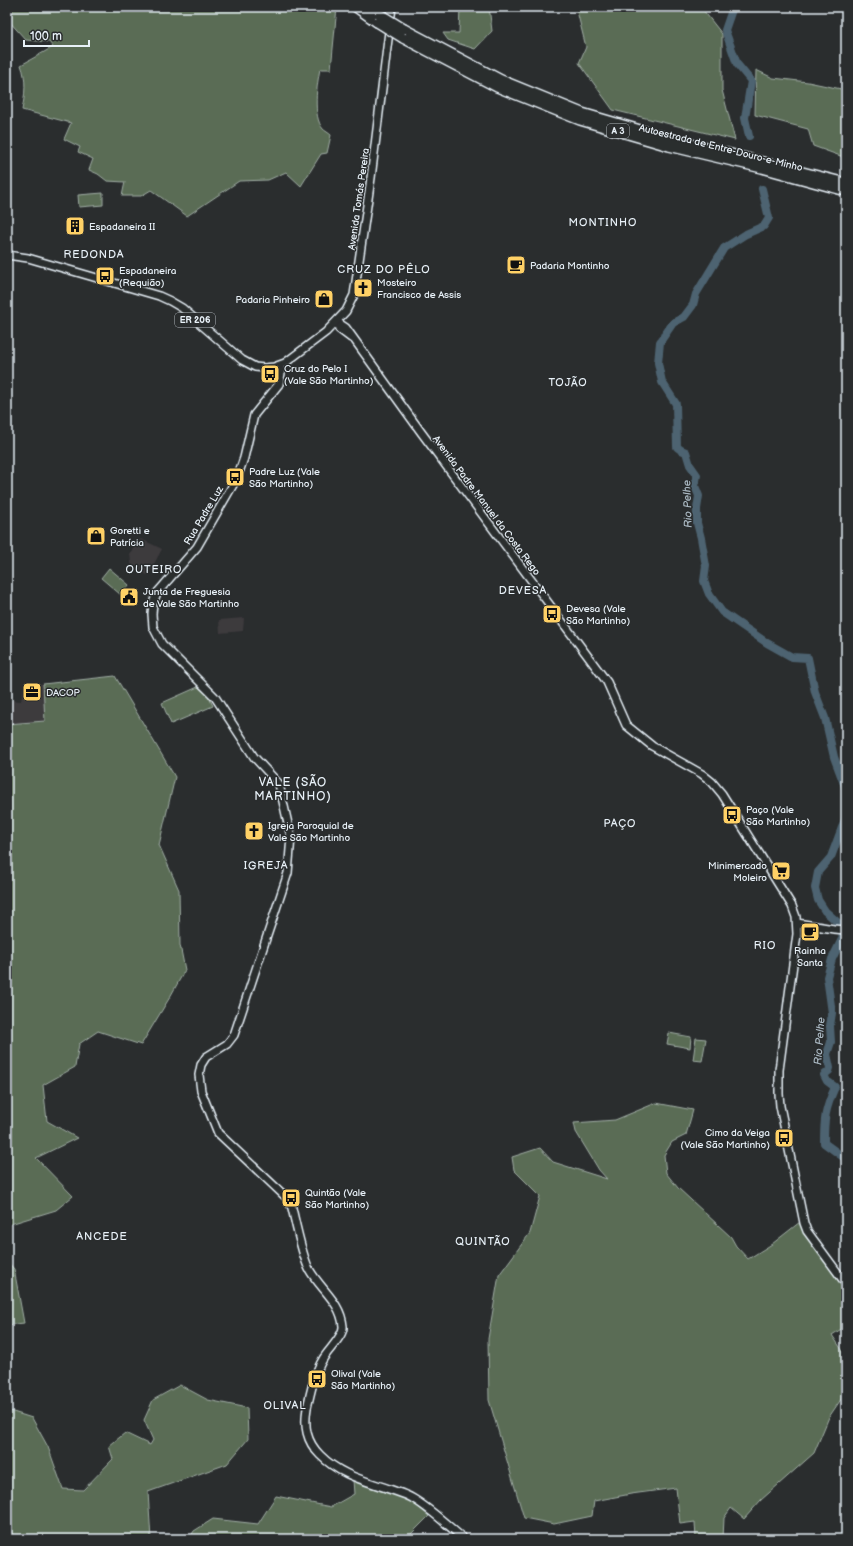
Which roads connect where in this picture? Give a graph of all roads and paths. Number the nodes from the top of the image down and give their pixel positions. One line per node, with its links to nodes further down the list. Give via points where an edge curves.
1 (356, 7): 4 (highway, Autoestrada de Entre-Douro-e-Minho / A 3)
2 (370, 7): 4 (highway, Autoestrada de Entre-Douro-e-Minho / A 3)
3 (392, 7): 9 (main road, Avenida Tomás Pereira / ER 206, via 358,277)
4 (378, 17): 5 (highway, Autoestrada de Entre-Douro-e-Minho / A 3, bridge)
5 (403, 33): 6 (highway, Autoestrada de Entre-Douro-e-Minho / A 3, via 501,80 582,112 671,139); 7 (highway, Autoestrada de Entre-Douro-e-Minho / A 3, via 497,87 580,120 669,146)
6 (846, 183)
7 (846, 191)
8 (7, 254): 13 (main road, Avenida Tomás Pereira / ER 206, via 158,296 182,308 248,364 264,368)
9 (349, 306): 10 (main road, Avenida Tomás Pereira / ER 206); 11 (main road)
10 (337, 322): 11 (main road, Avenida Padre Manuel da Costa Rego); 12 (main road, Avenida Tomás Pereira / ER 206)
11 (345, 331): 12 (main road); 14 (main road, Avenida Padre Manuel da Costa Rego, via 607,682 626,725 652,746 702,774 722,794 792,906)
12 (326, 332): 13 (main road, Avenida Tomás Pereira / ER 206)
13 (280, 366): 17 (main road, Rua Padre Luz, via 279,384 254,415 243,464 237,478 197,546 157,593 153,603 155,634 215,697 254,757 279,784 291,837 288,873 232,1039 206,1057 201,1065 201,1091 218,1133 288,1199 309,1269 339,1312 343,1327 341,1334 318,1368 312,1386 305,1420 310,1442 325,1460 338,1470 412,1498)
14 (797, 923): 15 (main road); 16 (main road, Avenida Padre Manuel da Costa Rego, via 780,1070 780,1106 804,1224)
15 (846, 930)
16 (846, 1284)
17 (464, 1539)

